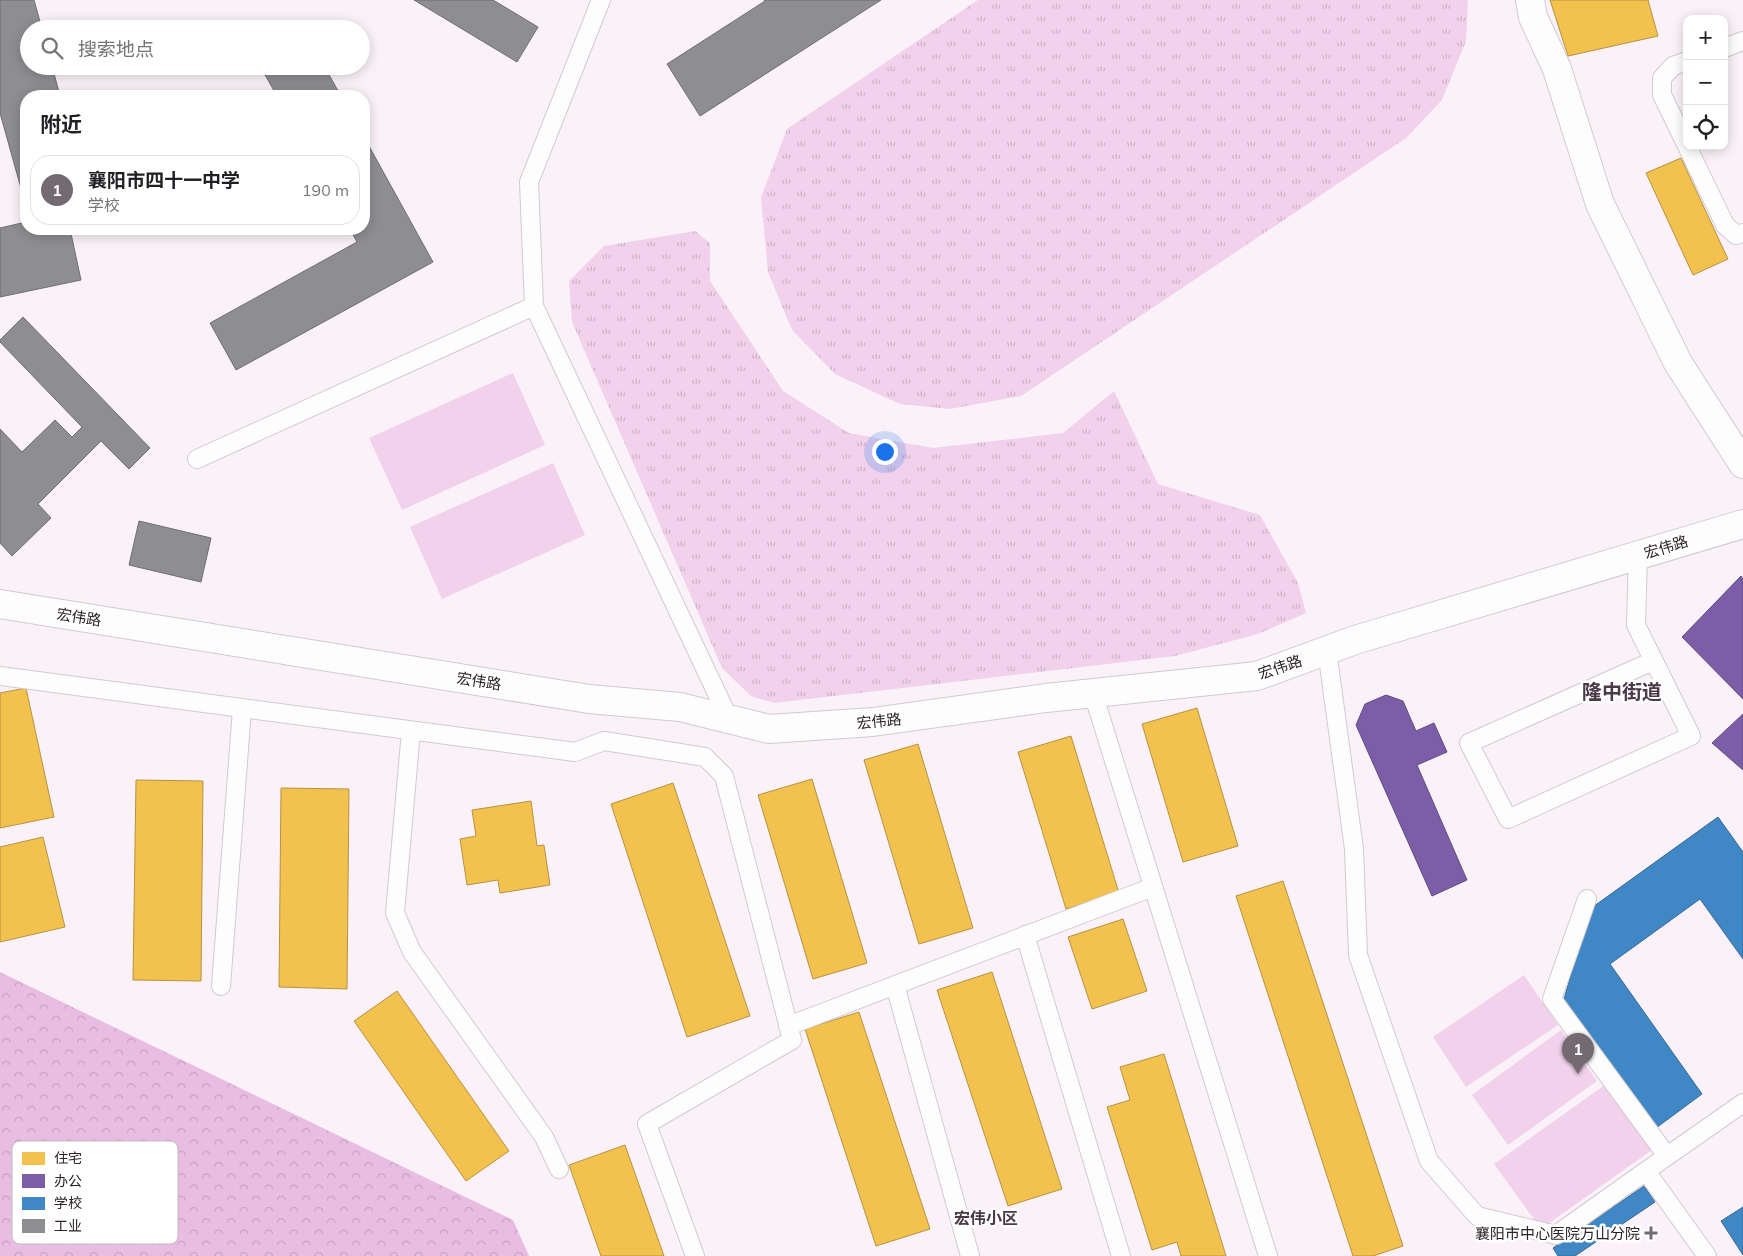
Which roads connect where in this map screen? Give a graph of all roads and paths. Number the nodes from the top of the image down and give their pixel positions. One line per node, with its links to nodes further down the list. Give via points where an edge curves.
1 (601, 0): 9 (lane, via 529,182)
2 (1530, 0): 11 (street, via 1533,17 1557,69 1600,204 1678,363)
3 (1743, 41): 4 (lane)
4 (1728, 47)
5 (1683, 62): 6 (lane, via 1673,66 1662,78 1662,95)
6 (1683, 138)
7 (1689, 150): 8 (lane, via 1725,225 1736,236)
8 (1743, 233)
9 (534, 306): 10 (lane); 20 (lane)
10 (197, 459)
11 (1743, 464)
12 (1743, 524): 13 (street, 宏伟路)
13 (1638, 555): 15 (street, 宏伟路); 16 (lane, via 1636,625)
14 (0, 604): 20 (street, 宏伟路, via 589,699 680,707)
15 (1327, 650): 18 (street, 宏伟路, via 1257,676); 31 (lane, via 1354,849 1358,955 1430,1161 1477,1216 1556,1235)
16 (1654, 661): 16 (lane, via 1691,736 1508,820 1470,743)
17 (0, 676): 19 (lane)
18 (1093, 692): 20 (street, 宏伟路, via 873,722 769,729); 22 (lane)
19 (242, 709): 21 (lane); 26 (lane)
20 (729, 719)
21 (411, 731): 27 (lane, via 575,752 604,741 705,757 724,776); 30 (lane, via 395,914 412,952 544,1137)
22 (1153, 887): 24 (lane); 35 (lane)
23 (1586, 899): 29 (lane, via 1552,999)
24 (1025, 935): 25 (lane); 34 (lane)
25 (895, 985): 27 (lane); 33 (lane)
26 (221, 986)
27 (788, 1026): 32 (lane, via 792,1040 647,1124)
28 (1743, 1103): 29 (lane)
29 (1668, 1156): 31 (lane)
30 (559, 1169)
31 (1646, 1171): 36 (lane)
32 (695, 1256)
33 (970, 1256)
34 (1121, 1256)
35 (1268, 1256)
36 (1707, 1256)

